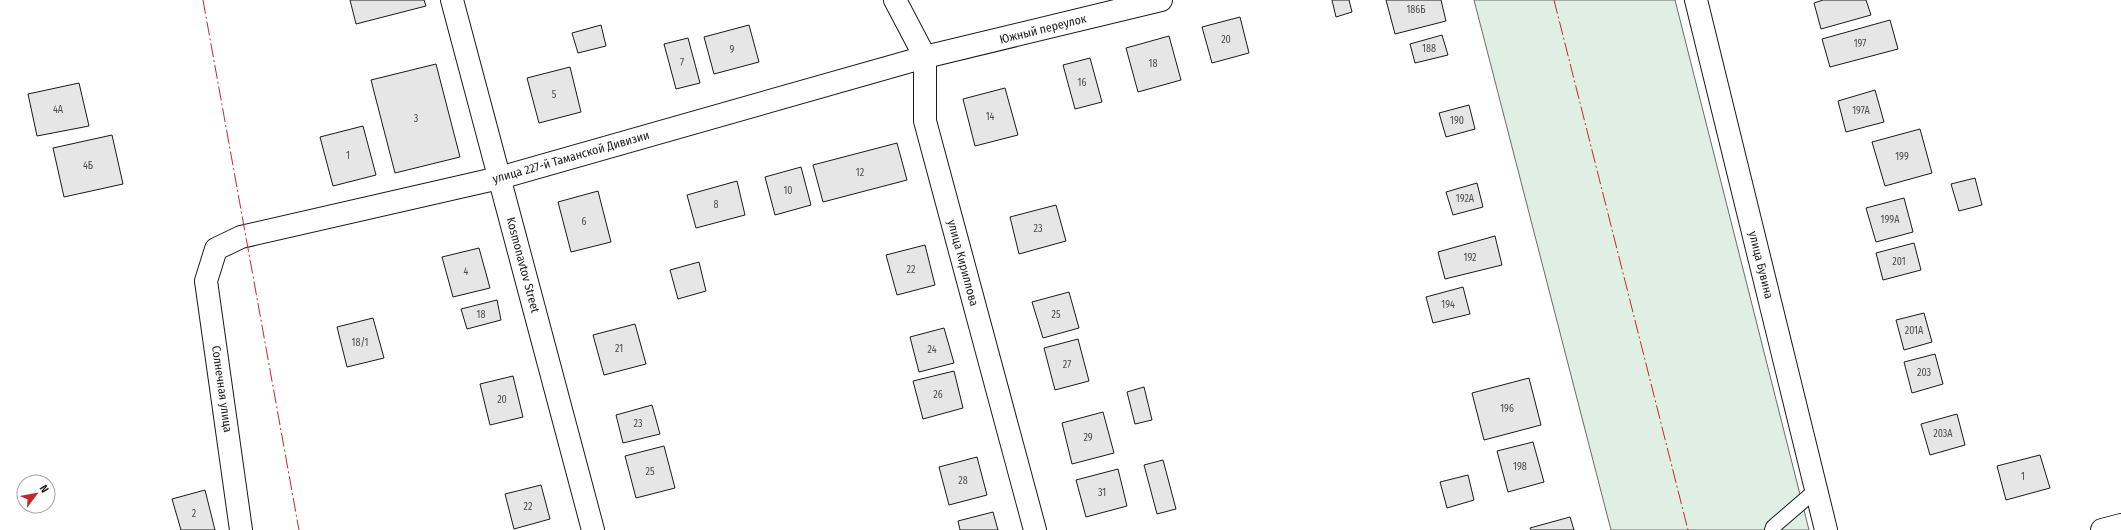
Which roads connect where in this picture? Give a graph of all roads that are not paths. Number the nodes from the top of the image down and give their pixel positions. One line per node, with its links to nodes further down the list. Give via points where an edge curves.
1 (452, 0): 6 (street, Kosmonavtov Street)
2 (894, 0): 5 (street, улица Кириллова)
3 (1161, 0): 5 (street, Южный переулок)
4 (1696, 0): 8 (street, улица Бувина)
5 (925, 57): 6 (street, улица 227-й Таманской Дивизии); 12 (street, улица Кириллова, via 925,121)
6 (500, 178): 7 (street, улица 227-й Таманской Дивизии, via 241,237); 11 (street, Kosmonavtov Street)
7 (216, 250): 10 (street, Солнечная улица, via 206,281)
8 (1816, 490): 13 (lane); 14 (street, улица Бувина)
9 (2121, 525): 15 (street)
10 (241, 530)
11 (593, 530)
12 (1035, 530)
13 (1772, 530)
14 (1826, 530)
15 (2102, 530)

